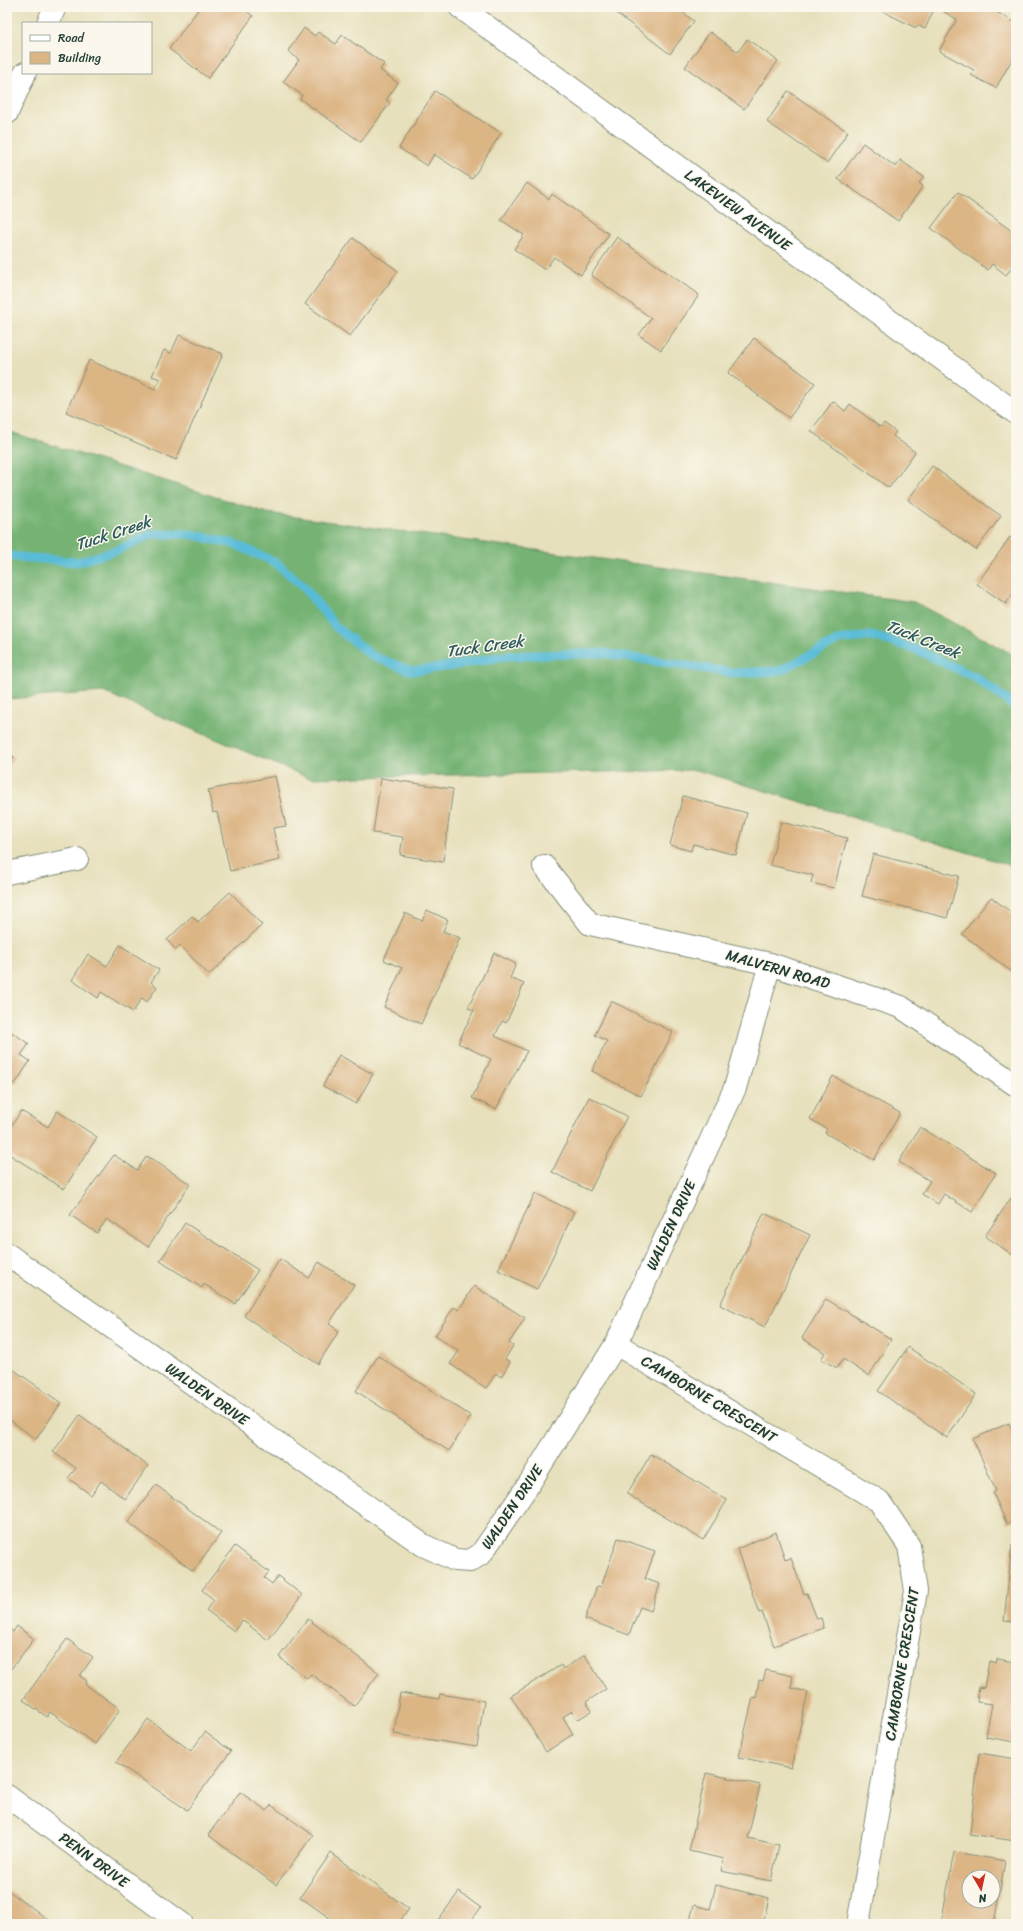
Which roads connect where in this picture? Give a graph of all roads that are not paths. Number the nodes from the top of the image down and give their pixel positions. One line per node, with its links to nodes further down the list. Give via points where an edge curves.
1 (55, 7): 3 (street)
2 (460, 7): 6 (street, LAKEVIEW AVENUE)
3 (48, 22)
4 (25, 74): 5 (street)
5 (7, 113)
6 (1016, 413)
7 (77, 859): 9 (street)
8 (544, 866): 10 (street, MALVERN ROAD, via 590,924)
9 (7, 872)
10 (770, 964): 11 (street, MALVERN ROAD, via 901,1006); 13 (street, WALDEN DRIVE, via 735,1088)
11 (1016, 1086)
12 (7, 1254): 13 (street, WALDEN DRIVE, via 423,1545 455,1560 470,1561 481,1554 529,1484)
13 (616, 1344): 16 (street, CAMBORNE CRESCENT, via 879,1501 909,1546 916,1592)
14 (7, 1796): 15 (street, PENN DRIVE)
15 (182, 1924)
16 (858, 1924)

